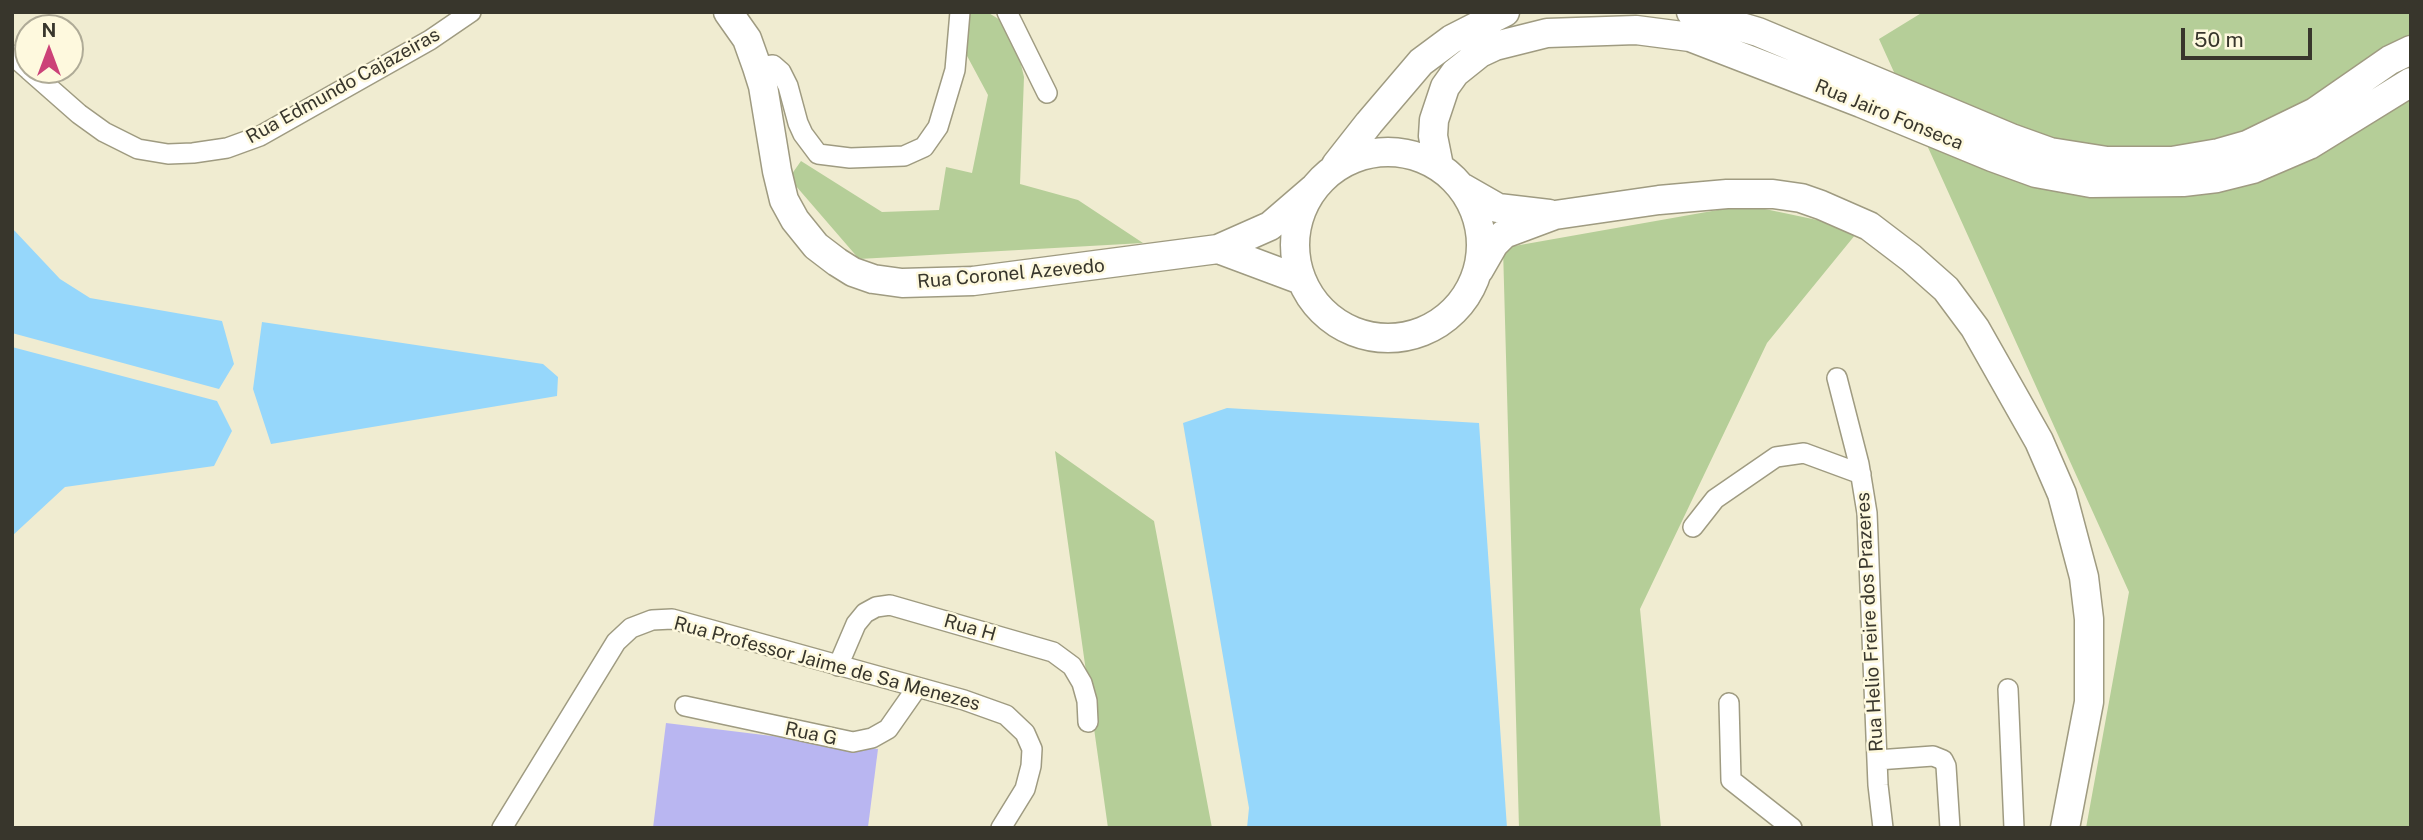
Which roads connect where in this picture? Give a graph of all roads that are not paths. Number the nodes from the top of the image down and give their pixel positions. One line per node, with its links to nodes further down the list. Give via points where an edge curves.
1 (471, 12): 10 (street, Rua Edmundo Cajazeiras, via 260,136 227,148 168,154 138,149 104,132)
2 (728, 12): 8 (main road, Rua Coronel Azevedo, via 747,39)
3 (960, 12): 8 (street, via 954,70 939,127 924,147 904,156 818,154 798,123 781,72 773,65)
4 (1007, 12): 11 (street)
5 (1505, 12): 13 (main road, via 1452,39 1421,62)
6 (1690, 12): 7 (main road, Rua Jairo Fonseca, via 1758,32 2050,152 2107,161 2172,161 2247,145 2315,112)
7 (2411, 50)
8 (757, 66): 17 (main road, Rua Coronel Azevedo, via 784,200 816,246 853,272 888,282 973,281)
9 (2411, 82): 12 (main road, Rua Jairo Fonseca, via 2309,145 2253,169 2183,183 2091,183 2003,162 1690,37 1636,30 1547,33 1495,46 1455,73 1434,120)
10 (44, 84)
11 (1047, 93)
12 (1439, 166): 13 (main road, via 1414,155 1386,152 1358,156); 14 (main road)
13 (1334, 169): 15 (main road)
14 (1463, 188): 16 (main road, via 1498,208); 18 (main road, via 1477,213 1483,241)
15 (1313, 189): 17 (main road, via 1270,226); 19 (main road, via 1295,233)
16 (1555, 215): 18 (main road, via 1504,234); 36 (main road, via 1696,197 1787,195 1868,226 1946,289 1975,328 2039,442 2062,494 2084,577 2089,702)
17 (1218, 249): 19 (main road)
18 (1479, 270): 19 (main road, via 1453,314 1407,337 1381,338 1333,321)
19 (1301, 280)
20 (1837, 378): 21 (street, Rua Helio Freire dos Prazeres)
21 (1861, 474): 22 (street, via 1804,453 1776,457 1715,499); 29 (street, Rua Helio Freire dos Prazeres, via 1868,528)
22 (1693, 527)
23 (838, 666): 24 (street, Rua Professor Jaime de Sa Menezes); 28 (street, Rua H, via 865,612 890,605 1053,652 1072,666 1082,683); 30 (street, Rua Professor Jaime de Sa Menezes, via 671,619 631,628 616,642)
24 (916, 689): 27 (street, Rua G, via 888,729 853,742); 31 (street, Rua Professor Jaime de Sa Menezes, via 1006,715 1025,733 1032,749 1031,766 1025,789)
25 (2008, 689): 35 (street)
26 (1729, 703): 32 (street, via 1731,780)
27 (685, 706)
28 (1088, 722)
29 (1877, 760): 33 (street, Rua Helio Freire dos Prazeres); 34 (street, via 1933,756 1943,760)
30 (502, 828)
31 (1001, 828)
32 (1792, 828)
33 (1883, 828)
34 (1950, 828)
35 (2014, 828)
36 (2065, 828)

